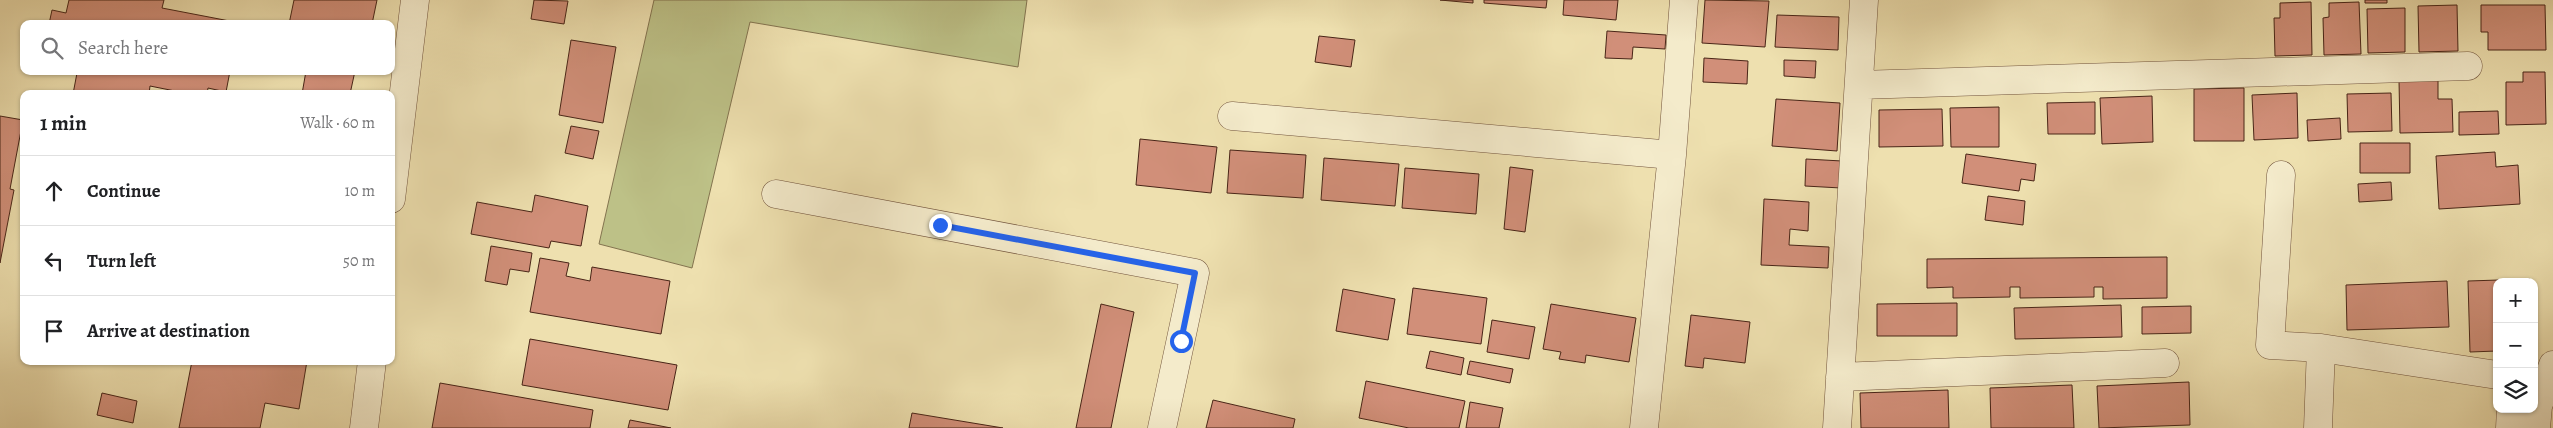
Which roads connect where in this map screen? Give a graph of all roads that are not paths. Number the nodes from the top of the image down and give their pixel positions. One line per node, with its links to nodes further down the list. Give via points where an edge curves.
1 (415, 0): 8 (street)
2 (1684, 0): 7 (street)
3 (1864, 0): 5 (street)
4 (2468, 66): 5 (street)
5 (1858, 85): 16 (street)
6 (1232, 116): 7 (street)
7 (1672, 155): 20 (street)
8 (395, 166)
9 (2281, 175): 11 (street, via 2270,345)
10 (776, 194): 19 (street, via 1195,273)
11 (2321, 348): 15 (street); 22 (street)
12 (2165, 363): 16 (street)
13 (372, 365): 18 (street)
14 (2553, 365): 24 (street, via 2538,406)
15 (2493, 374)
16 (1840, 377): 21 (street)
17 (2511, 413): 23 (street)
18 (364, 428)
19 (1162, 428)
20 (1644, 428)
21 (1837, 428)
22 (2318, 428)
23 (2510, 428)
24 (2536, 428)

